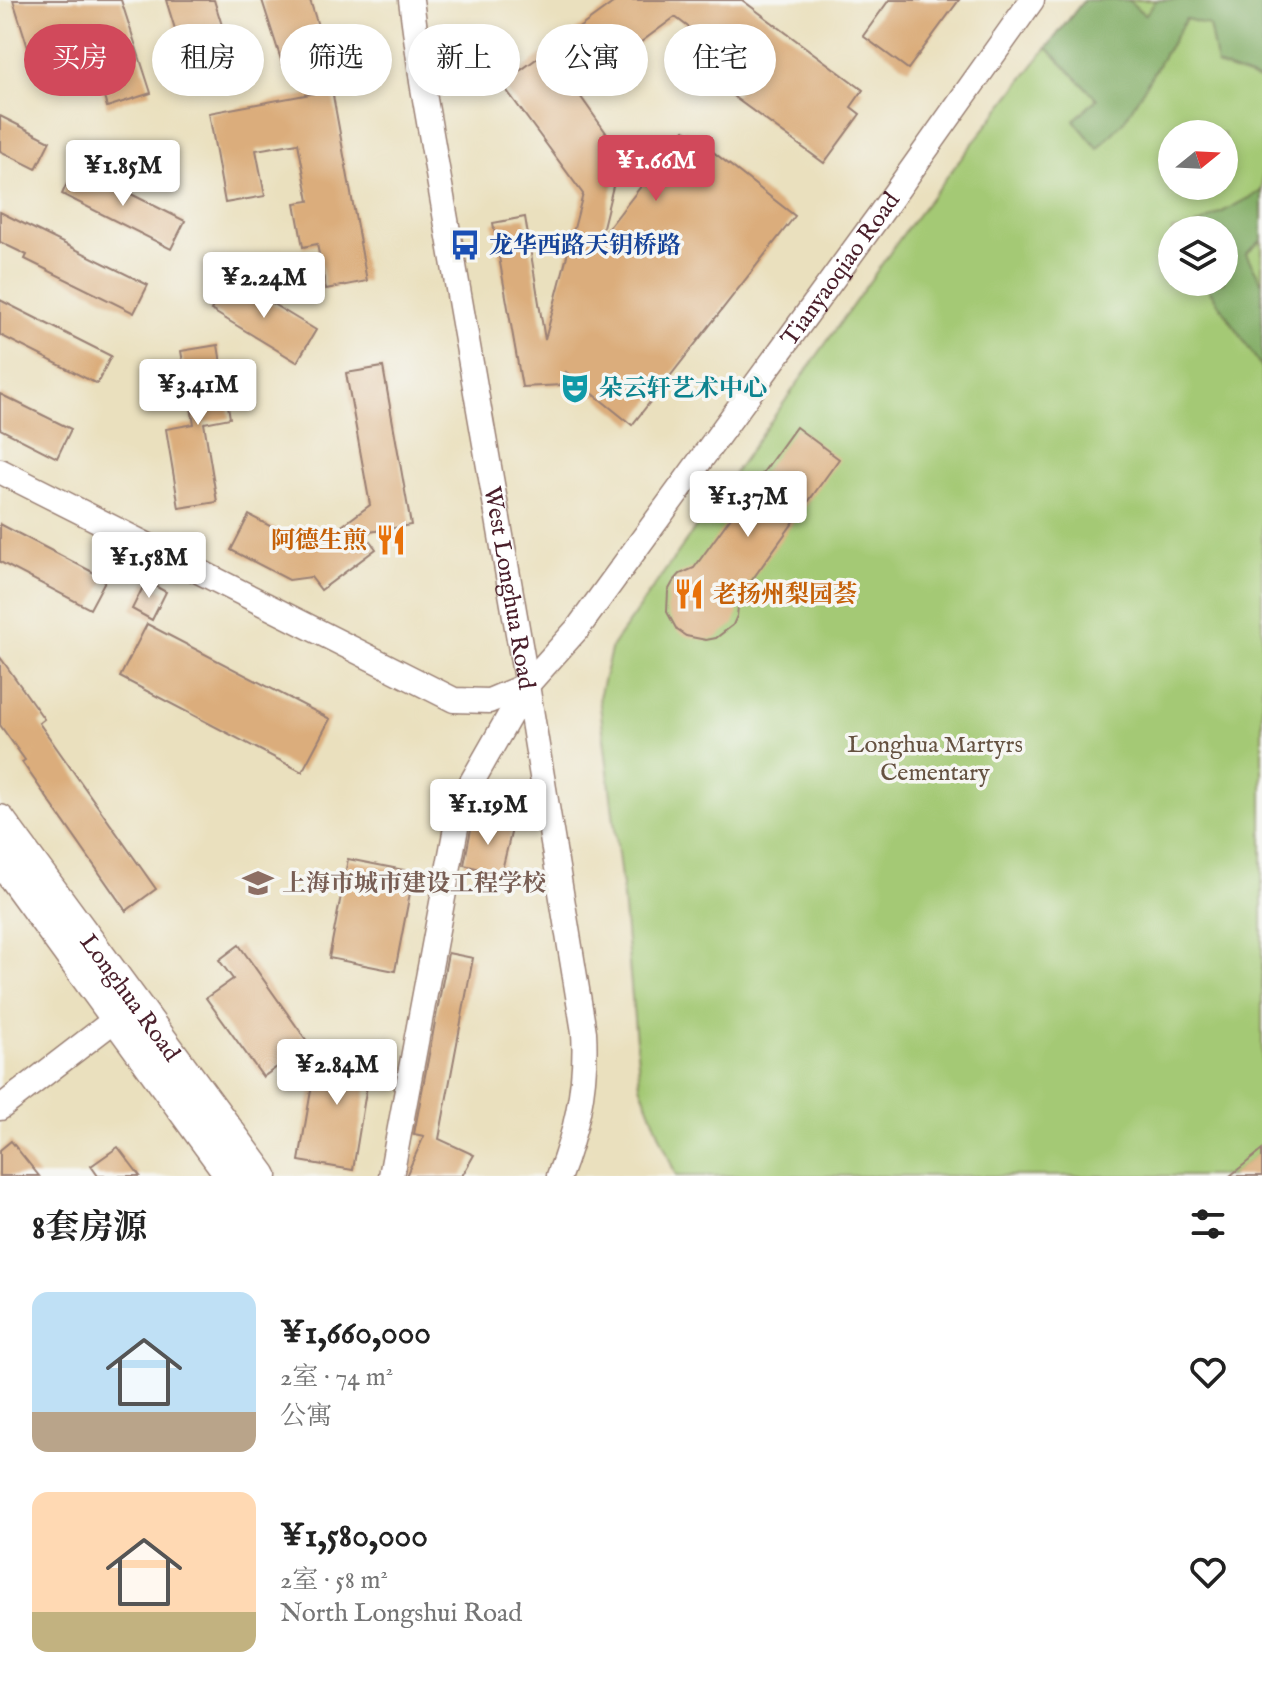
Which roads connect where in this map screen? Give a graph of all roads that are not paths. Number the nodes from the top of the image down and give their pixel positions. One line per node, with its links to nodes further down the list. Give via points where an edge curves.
1 (411, 0): 4 (street, West Longhua Road)
2 (1032, 0): 4 (street, Tianyaoqiao Road, via 578,628)
3 (0, 471): 4 (street, via 454,700 489,701)
4 (527, 685): 9 (street, West Longhua Road, via 584,1032 584,1077); 12 (street, via 461,801)
5 (0, 820): 7 (main road, Longhua Road)
6 (0, 859): 7 (main road, Longhua Road)
7 (126, 1011): 8 (street); 10 (main road, Longhua Road); 11 (main road, Longhua Road)
8 (0, 1108)
9 (567, 1172)
10 (231, 1176)
11 (262, 1176)
12 (391, 1176)

